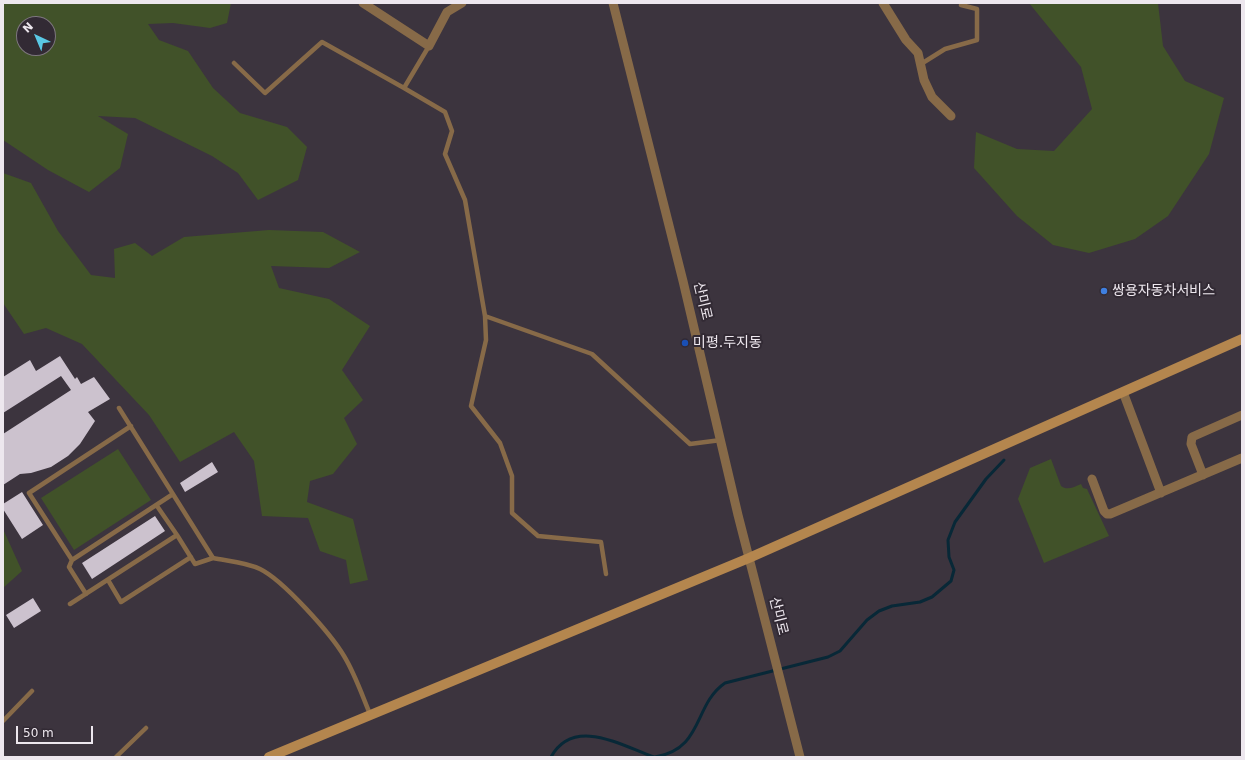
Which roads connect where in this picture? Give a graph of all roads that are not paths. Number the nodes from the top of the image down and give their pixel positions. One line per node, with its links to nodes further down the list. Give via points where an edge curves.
1 (363, 3): 6 (street)
2 (462, 3): 6 (street, via 447,12)
3 (613, 3): 17 (street, 산미로)
4 (883, 3): 8 (street, via 906,40 918,53)
5 (961, 5): 8 (lane, via 977,8 977,40 945,49)
6 (429, 46): 9 (lane)
7 (234, 63): 9 (lane, via 265,93 322,42)
8 (921, 64): 10 (street, via 924,80 932,97)
9 (404, 88): 11 (lane, via 444,112 452,131 445,154 465,200)
10 (951, 116)
11 (485, 316): 17 (lane, via 592,354 690,444); 29 (lane, via 486,340 472,406 500,443 512,476 512,513 538,536 601,542)
12 (1242, 339): 13 (street)
13 (1123, 392): 21 (street); 27 (street)
14 (119, 408): 16 (lane)
15 (1242, 414): 19 (street, via 1192,437 1191,444)
16 (131, 426): 22 (lane); 28 (lane, via 29,493)
17 (720, 440): 27 (street, 산미로)
18 (1242, 458): 19 (street)
19 (1203, 475): 21 (street)
20 (1092, 479): 21 (street, via 1107,514)
21 (1161, 493)
22 (173, 494): 23 (lane); 26 (lane)
23 (158, 506): 24 (lane); 28 (lane)
24 (177, 535): 25 (lane); 30 (lane)
25 (191, 557): 26 (lane, via 195,564); 30 (lane, via 121,602)
26 (213, 558): 34 (lane, via 257,567 284,587 330,636 344,657)
27 (749, 558): 34 (street); 39 (street, 산미로)
28 (72, 560): 31 (lane, via 69,567)
29 (606, 574)
30 (108, 580): 31 (lane)
31 (86, 594): 32 (lane)
32 (70, 604)
33 (32, 691): 35 (lane)
34 (370, 714): 38 (street)
35 (3, 721)
36 (146, 728): 37 (lane)
37 (116, 757)
38 (269, 757)
39 (800, 757)

